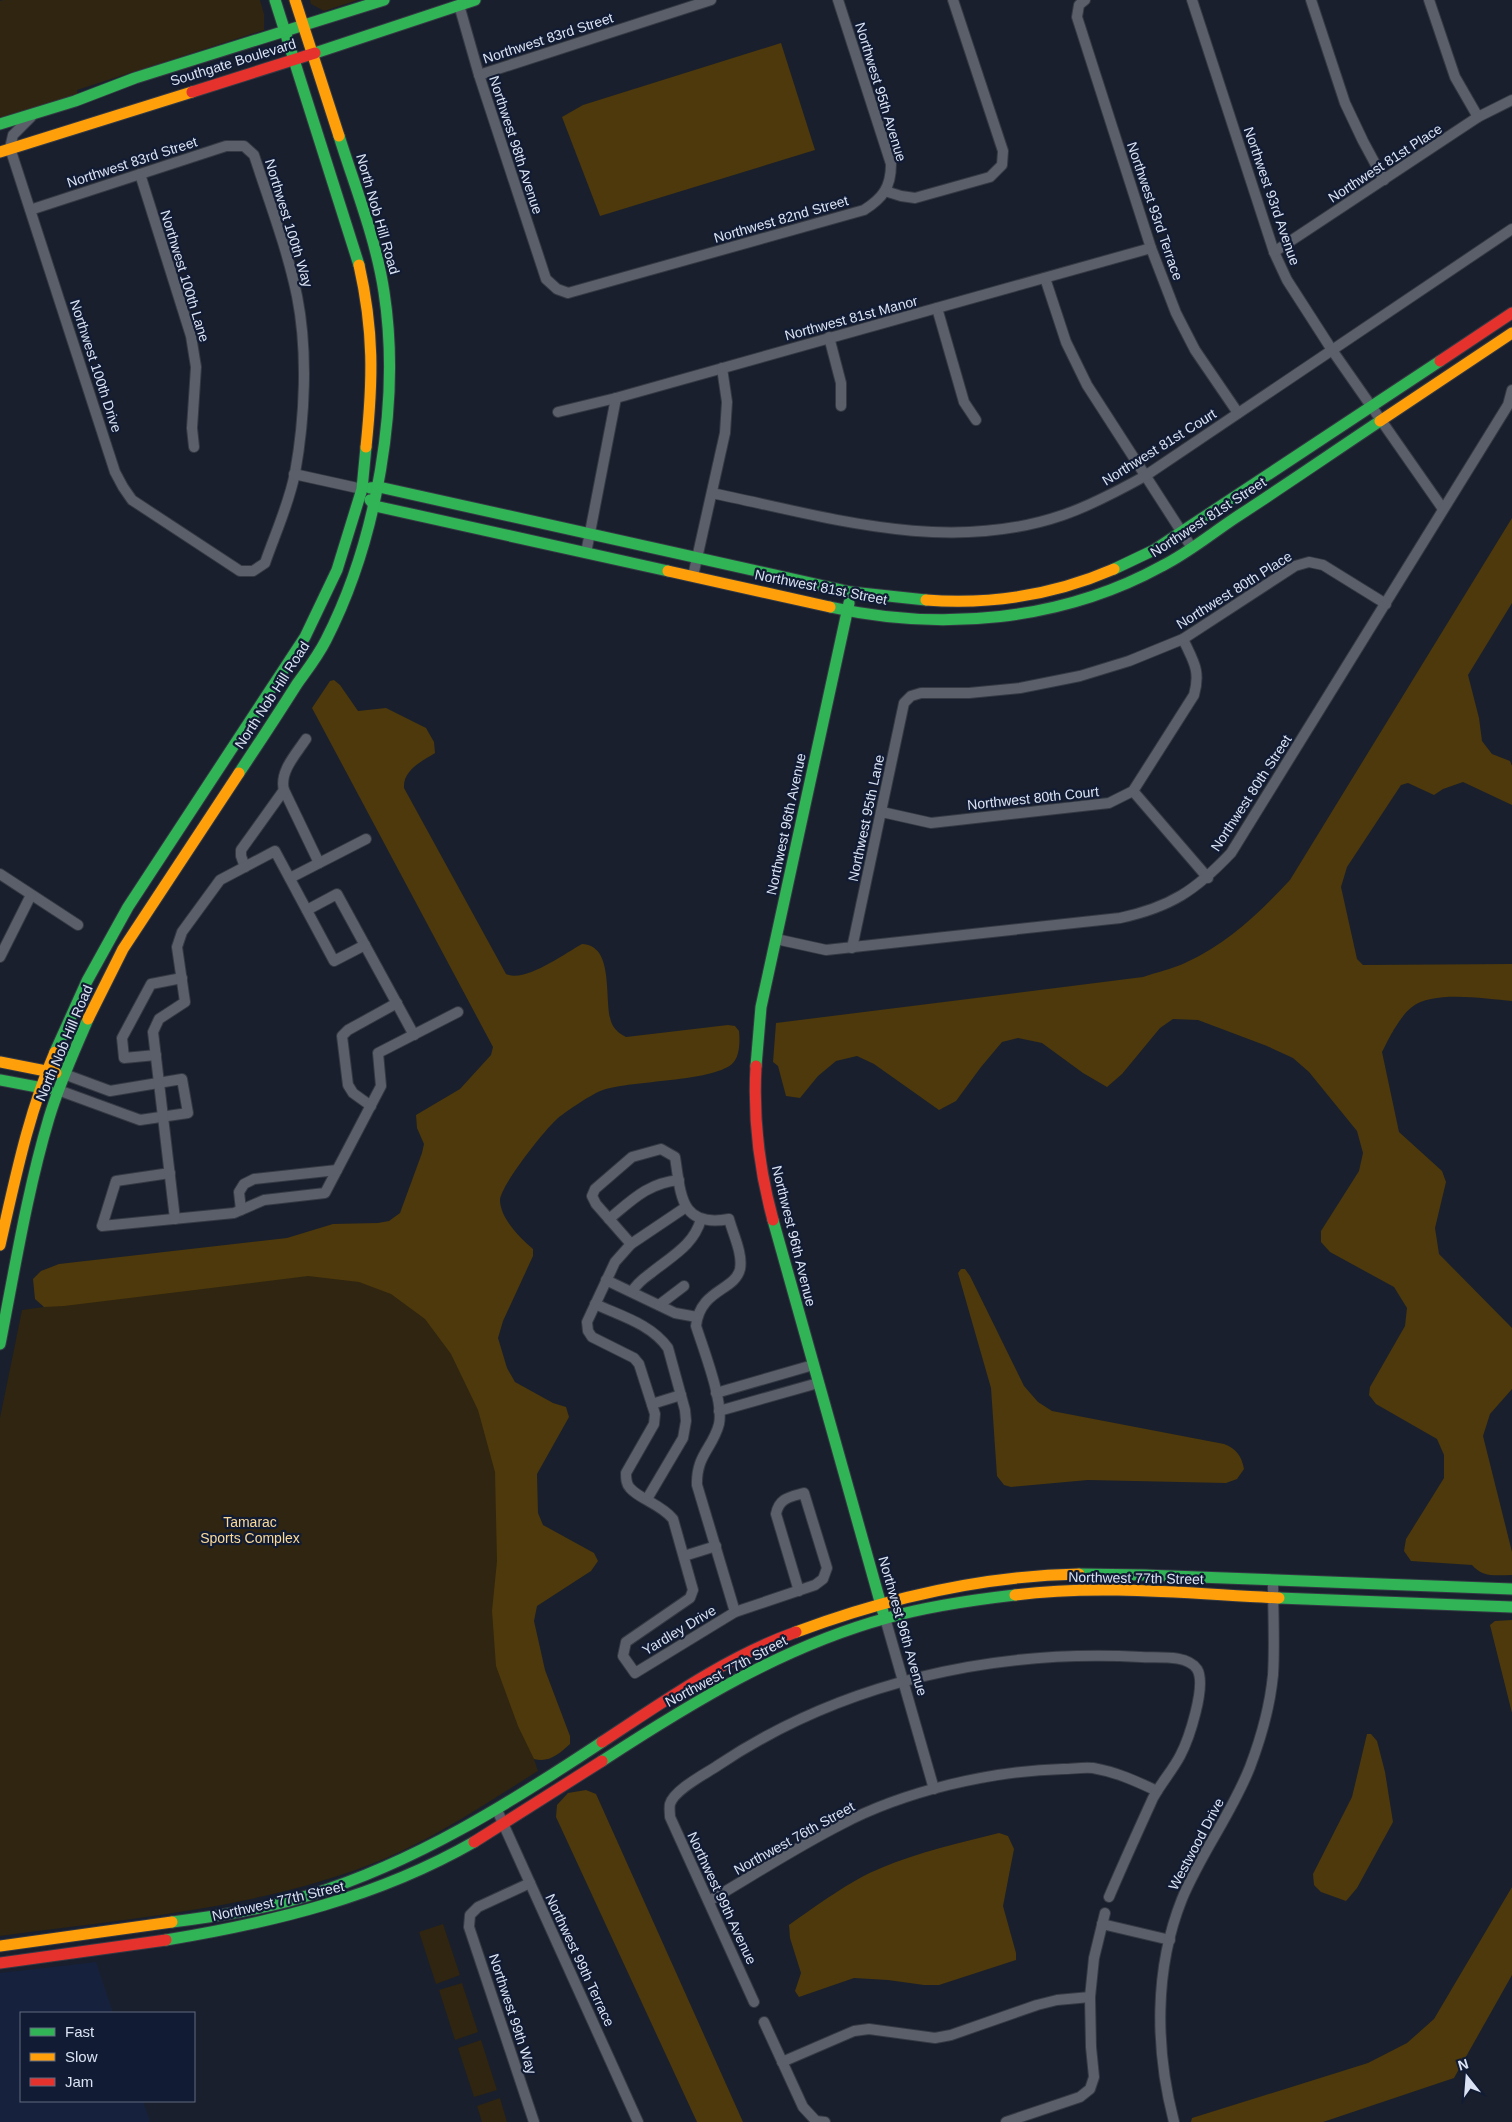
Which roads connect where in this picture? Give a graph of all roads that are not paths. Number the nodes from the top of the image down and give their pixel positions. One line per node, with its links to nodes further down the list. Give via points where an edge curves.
1 (275, 0): 14 (street, North Nob Hill Road)
2 (294, 0): 13 (street, North Nob Hill Road)
3 (384, 0): 13 (street, Southgate Boulevard)
4 (475, 0): 12 (street, Southgate Boulevard)
5 (711, 0): 17 (street, Northwest 83rd Street)
6 (838, 0): 26 (street, Northwest 95th Avenue, via 891,164 891,180)
7 (953, 0): 26 (street, via 1003,151 1002,166 990,177 914,198)
8 (1192, 0): 30 (street, Northwest 93rd Avenue)
9 (1311, 0): 25 (street, via 1345,103)
10 (1429, 0): 20 (street, via 1455,77)
11 (1082, 3): 29 (street, Northwest 93rd Terrace, via 1077,18)
12 (459, 5): 15 (street, Southgate Boulevard); 17 (street, Northwest 98th Avenue)
13 (303, 26): 14 (street, Southgate Boulevard); 15 (street, North Nob Hill Road)
14 (285, 32): 16 (street, North Nob Hill Road); 19 (street, Southgate Boulevard)
15 (312, 54): 16 (street, Southgate Boulevard); 50 (street, North Nob Hill Road, via 374,245 384,291 390,396)
16 (294, 59): 23 (street, Southgate Boulevard); 51 (street, North Nob Hill Road, via 355,248 366,295 372,345 372,393)
17 (478, 74): 32 (street, Northwest 98th Avenue, via 546,279)
18 (1512, 100): 20 (street, Northwest 81st Place)
19 (38, 112): 21 (street, Southgate Boulevard); 23 (street, via 13,135)
20 (1478, 118): 25 (street, Northwest 81st Place)
21 (0, 124)
22 (244, 146): 24 (street, Northwest 83rd Street, via 226,146); 48 (street, Northwest 100th Way, via 254,155 286,251 297,297 304,356 302,412)
23 (5, 150): 27 (street, Northwest 100th Drive)
24 (140, 174): 27 (street, Northwest 83rd Street); 47 (street, Northwest 100th Lane, via 191,336 196,367)
25 (1384, 180): 30 (street, Northwest 81st Place)
26 (885, 191): 32 (street, Northwest 82nd Street, via 876,203 864,210 568,292)
27 (30, 210): 60 (street, Northwest 100th Drive, via 122,487 132,500 240,571)
28 (1512, 229): 37 (street, Northwest 81st Court)
29 (1151, 248): 31 (street, Northwest 81st Manor); 44 (street, Northwest 93rd Terrace, via 1176,313 1195,350)
30 (1274, 252): 37 (street, Northwest 93rd Avenue, via 1287,280)
31 (1045, 278): 33 (street, Northwest 81st Manor); 49 (street, via 1066,342 1087,385)
32 (557, 290)
33 (937, 308): 36 (street, Northwest 81st Manor); 45 (street, via 964,402)
34 (1512, 313): 42 (street, Northwest 81st Street)
35 (1512, 333): 46 (street, Northwest 81st Street)
36 (829, 337): 38 (street, Northwest 81st Manor); 41 (street, via 841,383)
37 (1332, 350): 42 (street, Northwest 93rd Avenue); 44 (street, Northwest 81st Court)
38 (722, 368): 40 (street, Northwest 81st Manor); 52 (street, via 728,402)
39 (1512, 390): 54 (street, Northwest 80th Street, via 1508,405)
40 (616, 398): 43 (street, Northwest 81st Manor); 56 (street)
41 (841, 406)
42 (1372, 407): 46 (street, Northwest 93rd Avenue); 55 (street, Northwest 81st Street)
43 (558, 412)
44 (1238, 413): 49 (street, Northwest 81st Court)
45 (976, 420)
46 (1382, 421): 54 (street, Northwest 93rd Avenue); 57 (street, Northwest 81st Street)
47 (194, 447)
48 (294, 474): 51 (street, Northwest 81st Street); 60 (street, Northwest 100th Way, via 265,563)
49 (1145, 476): 52 (street, Northwest 81st Court, via 1100,501 1062,516 981,533 937,534 886,529); 55 (street)
50 (379, 487): 51 (street, Northwest 81st Street); 53 (street, North Nob Hill Road); 56 (street, Northwest 81st Street)
51 (362, 489): 53 (street); 90 (street, North Nob Hill Road, via 337,570 305,637 128,907 87,981)
52 (712, 493): 59 (street)
53 (375, 506): 58 (street, Northwest 81st Street); 91 (street, North Nob Hill Road, via 353,578 326,641 122,949)
54 (1443, 509): 63 (street, Northwest 80th Street)
55 (1182, 532): 57 (street); 62 (street, Northwest 81st Street, via 1116,568 1072,585 1032,595 945,603)
56 (590, 534): 58 (street); 59 (street, Northwest 81st Street)
57 (1192, 548): 64 (street, Northwest 81st Street, via 1163,566 1123,584 1077,602 1037,611 946,621)
58 (586, 553): 61 (street, Northwest 81st Street)
59 (697, 558): 61 (street); 62 (street, Northwest 81st Street)
60 (253, 571)
61 (693, 576): 64 (street, Northwest 81st Street)
62 (851, 592): 64 (street, Northwest 96th Avenue)
63 (1386, 604): 65 (street, Northwest 80th Place, via 1323,565 1309,562 1295,566); 76 (street, Northwest 80th Street, via 1232,853)
64 (847, 610): 80 (street, Northwest 96th Avenue)
65 (1183, 639): 66 (street, Northwest 80th Place, via 1080,676 1020,688); 69 (street, via 1196,666 1198,680 1194,694)
66 (911, 696): 70 (street, Northwest 95th Lane, via 904,703)
67 (306, 739): 68 (street, via 284,774 281,781)
68 (284, 790): 72 (street); 73 (street, via 241,850)
69 (1133, 791): 70 (street, Northwest 80th Court, via 1109,803 931,823); 76 (street)
70 (882, 812): 82 (street, Northwest 95th Lane)
71 (366, 839): 72 (street)
72 (319, 863): 75 (street)
73 (245, 867): 75 (street, via 275,851); 84 (street, via 220,880 182,932 177,947)
74 (0, 874): 77 (street)
75 (290, 878): 78 (street)
76 (1208, 878): 82 (street, Northwest 80th Street, via 1175,901 1148,912 1120,918)
77 (31, 895): 79 (street); 83 (street)
78 (307, 910): 81 (street, via 337,894); 81 (street, via 334,961)
79 (78, 925)
80 (776, 939): 82 (street, Northwest 80th Street, via 826,950); 115 (street, Northwest 96th Avenue, via 761,1007 756,1052 758,1145 765,1191)
81 (365, 945): 85 (street)
82 (852, 948)
83 (0, 958)
84 (182, 978): 88 (street, via 185,1002 159,1019 153,1032); 88 (street, via 151,984 122,1038 124,1058)
85 (396, 1002): 87 (street); 96 (street, via 342,1036 348,1085 353,1093)
86 (458, 1012): 87 (street)
87 (414, 1034): 96 (street, via 378,1054 381,1086)
88 (156, 1055): 93 (street)
89 (0, 1062): 90 (street)
90 (47, 1071): 91 (street); 94 (street, North Nob Hill Road)
91 (64, 1074): 93 (street, via 110,1091); 95 (street, North Nob Hill Road)
92 (0, 1080): 94 (street)
93 (159, 1083): 97 (street); 97 (street, via 182,1079 188,1114)
94 (40, 1087): 95 (street); 107 (street, North Nob Hill Road)
95 (58, 1090): 97 (street, via 140,1120); 114 (street, North Nob Hill Road, via 31,1184)
96 (371, 1106): 98 (street)
97 (163, 1117): 99 (street)
98 (336, 1170): 102 (street, via 325,1193 264,1200); 102 (street, via 254,1179 244,1184 239,1192)
99 (170, 1173): 104 (street); 104 (street, via 116,1181 102,1226)
100 (679, 1180): 101 (street); 105 (street, via 645,1189); 105 (street, via 675,1157 660,1149 632,1157 595,1189 592,1196)
101 (686, 1207): 103 (street); 106 (street, Yardley Drive)
102 (241, 1210): 104 (street)
103 (700, 1218): 110 (street, via 697,1232 690,1241); 113 (street, via 709,1221 729,1219 740,1256 740,1270 735,1278 704,1303)
104 (175, 1219)
105 (609, 1219): 106 (street)
106 (631, 1244): 108 (street, Yardley Drive, via 615,1262)
107 (0, 1245)
108 (606, 1280): 110 (street); 111 (street, Yardley Drive)
109 (684, 1286): 112 (street)
110 (632, 1292): 112 (street)
111 (595, 1304): 119 (street, via 648,1328 663,1341 668,1348); 121 (street, Yardley Drive, via 587,1322 588,1330 592,1337 634,1358)
112 (659, 1306): 113 (street, via 674,1313)
113 (697, 1317): 118 (street, Yardley Drive, via 696,1326)
114 (0, 1344)
115 (813, 1365): 116 (street); 117 (street, Northwest 96th Avenue)
116 (751, 1383): 118 (street); 120 (street)
117 (818, 1383): 120 (street); 130 (street, Northwest 96th Avenue)
118 (716, 1393): 122 (street, Yardley Drive)
119 (681, 1395): 121 (street); 123 (street, via 686,1410 683,1438)
120 (755, 1401): 122 (street)
121 (652, 1404): 123 (street, Yardley Drive, via 654,1424 626,1473 630,1489)
122 (719, 1411): 124 (street, Yardley Drive, via 716,1433 697,1473 697,1484)
123 (647, 1499): 125 (street, Yardley Drive, via 667,1511 673,1519)
124 (716, 1546): 125 (street); 132 (street, Yardley Drive)
125 (684, 1556): 132 (street, Yardley Drive, via 693,1590 690,1598 626,1642 624,1656 635,1673)
126 (1273, 1580): 127 (street, Northwest 77th Street); 129 (street, Westwood Drive); 130 (street, Northwest 77th Street, via 1105,1574 1033,1576 964,1585)
127 (1512, 1589)
128 (798, 1591): 128 (street, via 776,1514 782,1500 804,1493 827,1568 823,1579); 132 (street)
129 (1273, 1597): 131 (street, Northwest 77th Street); 133 (street, Northwest 77th Street, via 1105,1590 1034,1593 967,1601); 144 (street, Westwood Drive, via 1272,1676 1264,1724 1250,1768 1182,1899)
130 (881, 1604): 133 (street, Northwest 96th Avenue); 137 (street, Northwest 77th Street, via 842,1614 740,1658)
131 (1512, 1607)
132 (735, 1612)
133 (884, 1618): 134 (street, Northwest 96th Avenue); 138 (street, Northwest 77th Street, via 792,1652 749,1672 680,1711)
134 (904, 1681): 135 (street, Northwest 96th Avenue); 136 (street, via 976,1665 1041,1658 1104,1655 1184,1660 1196,1667 1201,1678 1196,1712 1180,1756); 141 (street, Northwest 99th Avenue, via 839,1702 778,1730 677,1792 670,1804 670,1817)
135 (934, 1789): 136 (street, Northwest 76th Street, via 1041,1770 1092,1768 1126,1776); 141 (street, Northwest 76th Street, via 841,1824)
136 (1157, 1791): 140 (street)
137 (497, 1810): 138 (street, Northwest 99th Terrace); 145 (street, Northwest 77th Street, via 383,1868 306,1896 204,1918)
138 (504, 1825): 139 (street, Northwest 99th Terrace); 146 (street, Northwest 77th Street, via 390,1884 311,1911 207,1933)
139 (530, 1883): 151 (street, Northwest 99th Way, via 478,1907 470,1915 469,1926); 152 (street, Northwest 99th Terrace)
140 (1109, 1897)
141 (709, 1902): 148 (street, Northwest 99th Avenue)
142 (1106, 1912): 143 (street)
143 (1102, 1924): 144 (street); 147 (street)
144 (1170, 1940): 155 (street, Westwood Drive, via 1160,2018 1162,2058)
145 (0, 1946)
146 (0, 1963)
147 (1090, 1997): 150 (street, via 1037,2005 943,2037 869,2029 854,2031); 154 (street, via 1094,2077 1090,2089 1080,2097)
148 (754, 2002)
149 (764, 2022): 150 (street)
150 (782, 2062): 153 (street, via 809,2115 816,2121)
151 (534, 2122)
152 (638, 2122)
153 (825, 2122)
154 (1006, 2122)
155 (1174, 2122)

